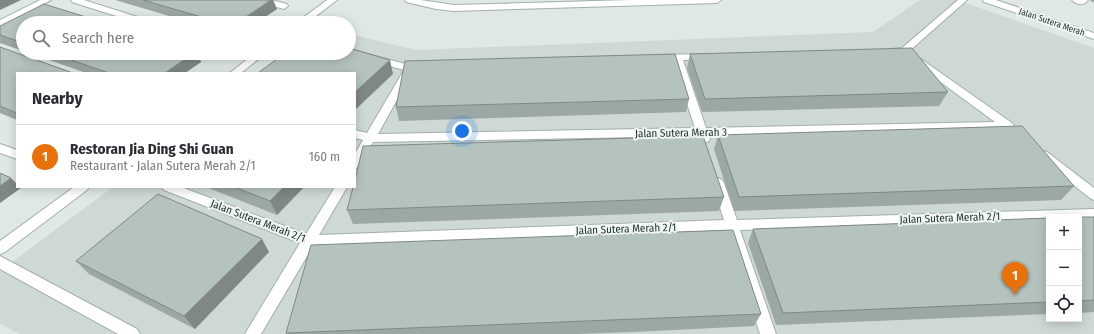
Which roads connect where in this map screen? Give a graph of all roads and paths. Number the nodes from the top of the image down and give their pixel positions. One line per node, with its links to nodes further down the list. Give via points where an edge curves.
1 (47, 0): 14 (street)
2 (75, 0): 12 (street)
3 (261, 0): 11 (street)
4 (333, 0): 13 (street)
5 (409, 0): 6 (street, via 454,8)
6 (717, 0)
7 (963, 0): 16 (street)
8 (987, 0): 15 (street, Jalan Sutera Merah)
9 (1076, 0): 10 (street)
10 (1084, 0)
11 (284, 6)
12 (125, 16)
13 (311, 16)
14 (0, 24)
15 (1094, 36)
16 (904, 51): 17 (street); 26 (street)
17 (881, 52)
18 (356, 54): 24 (street)
19 (716, 56): 21 (street)
20 (653, 58): 21 (street)
21 (677, 58): 27 (street)
22 (252, 60): 25 (street)
23 (433, 67): 24 (street)
24 (409, 68): 30 (street)
25 (236, 72)
26 (1008, 126): 27 (street, Jalan Sutera Merah 3); 29 (street)
27 (702, 133): 30 (street, Jalan Sutera Merah 3); 33 (street)
28 (356, 134): 30 (street, Jalan Sutera Merah 3)
29 (1020, 136)
30 (370, 138): 35 (street)
31 (1032, 146): 40 (street)
32 (0, 148): 34 (street)
33 (708, 154)
34 (16, 155)
35 (356, 162)
36 (713, 168): 42 (street)
37 (82, 188): 44 (street)
38 (171, 188): 43 (street, Jalan Sutera Merah 2/1)
39 (341, 188): 43 (street)
40 (1094, 195)
41 (1094, 214): 42 (street, Jalan Sutera Merah 2/1)
42 (732, 225): 43 (street, Jalan Sutera Merah 2/1); 48 (street)
43 (310, 241): 47 (street)
44 (0, 248)
45 (0, 262): 46 (street)
46 (132, 334)
47 (253, 334)
48 (768, 334)

